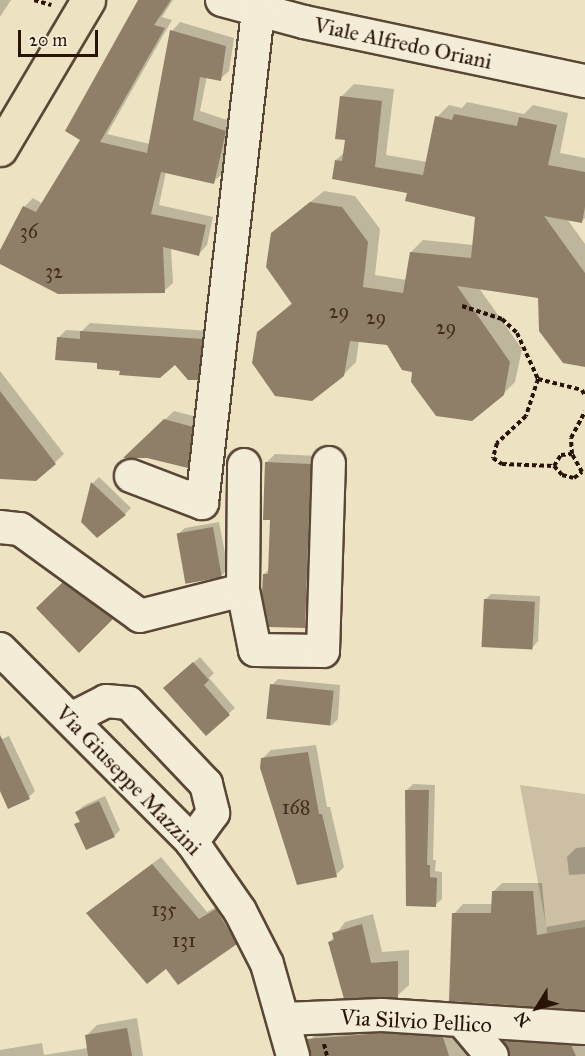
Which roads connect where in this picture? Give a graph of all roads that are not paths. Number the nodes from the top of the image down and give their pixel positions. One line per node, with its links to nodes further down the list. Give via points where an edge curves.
1 (87, 0): 5 (main road)
2 (222, 0): 3 (street, Viale Alfredo Oriani)
3 (258, 12): 4 (street, Viale Alfredo Oriani); 8 (street, via 202,503)
4 (585, 81)
5 (0, 149)
6 (329, 463): 10 (street, via 323,651 255,650)
7 (244, 465): 10 (street)
8 (131, 476)
9 (0, 527): 10 (street, via 20,529 140,616)
10 (243, 590)
11 (0, 649): 12 (street, Via Giuseppe Mazzini)
12 (71, 719): 13 (street, Via Giuseppe Mazzini); 13 (street, via 106,701 129,703 206,784 213,813)
13 (192, 842): 14 (street, Via Giuseppe Mazzini, via 240,911 267,964)
14 (284, 1019): 15 (street, Via Silvio Pellico, via 382,1015); 17 (street, Via Giuseppe Mazzini)
15 (464, 1023): 16 (street, Via Silvio Pellico); 18 (street)
16 (585, 1028)
17 (293, 1056)
18 (492, 1056)

